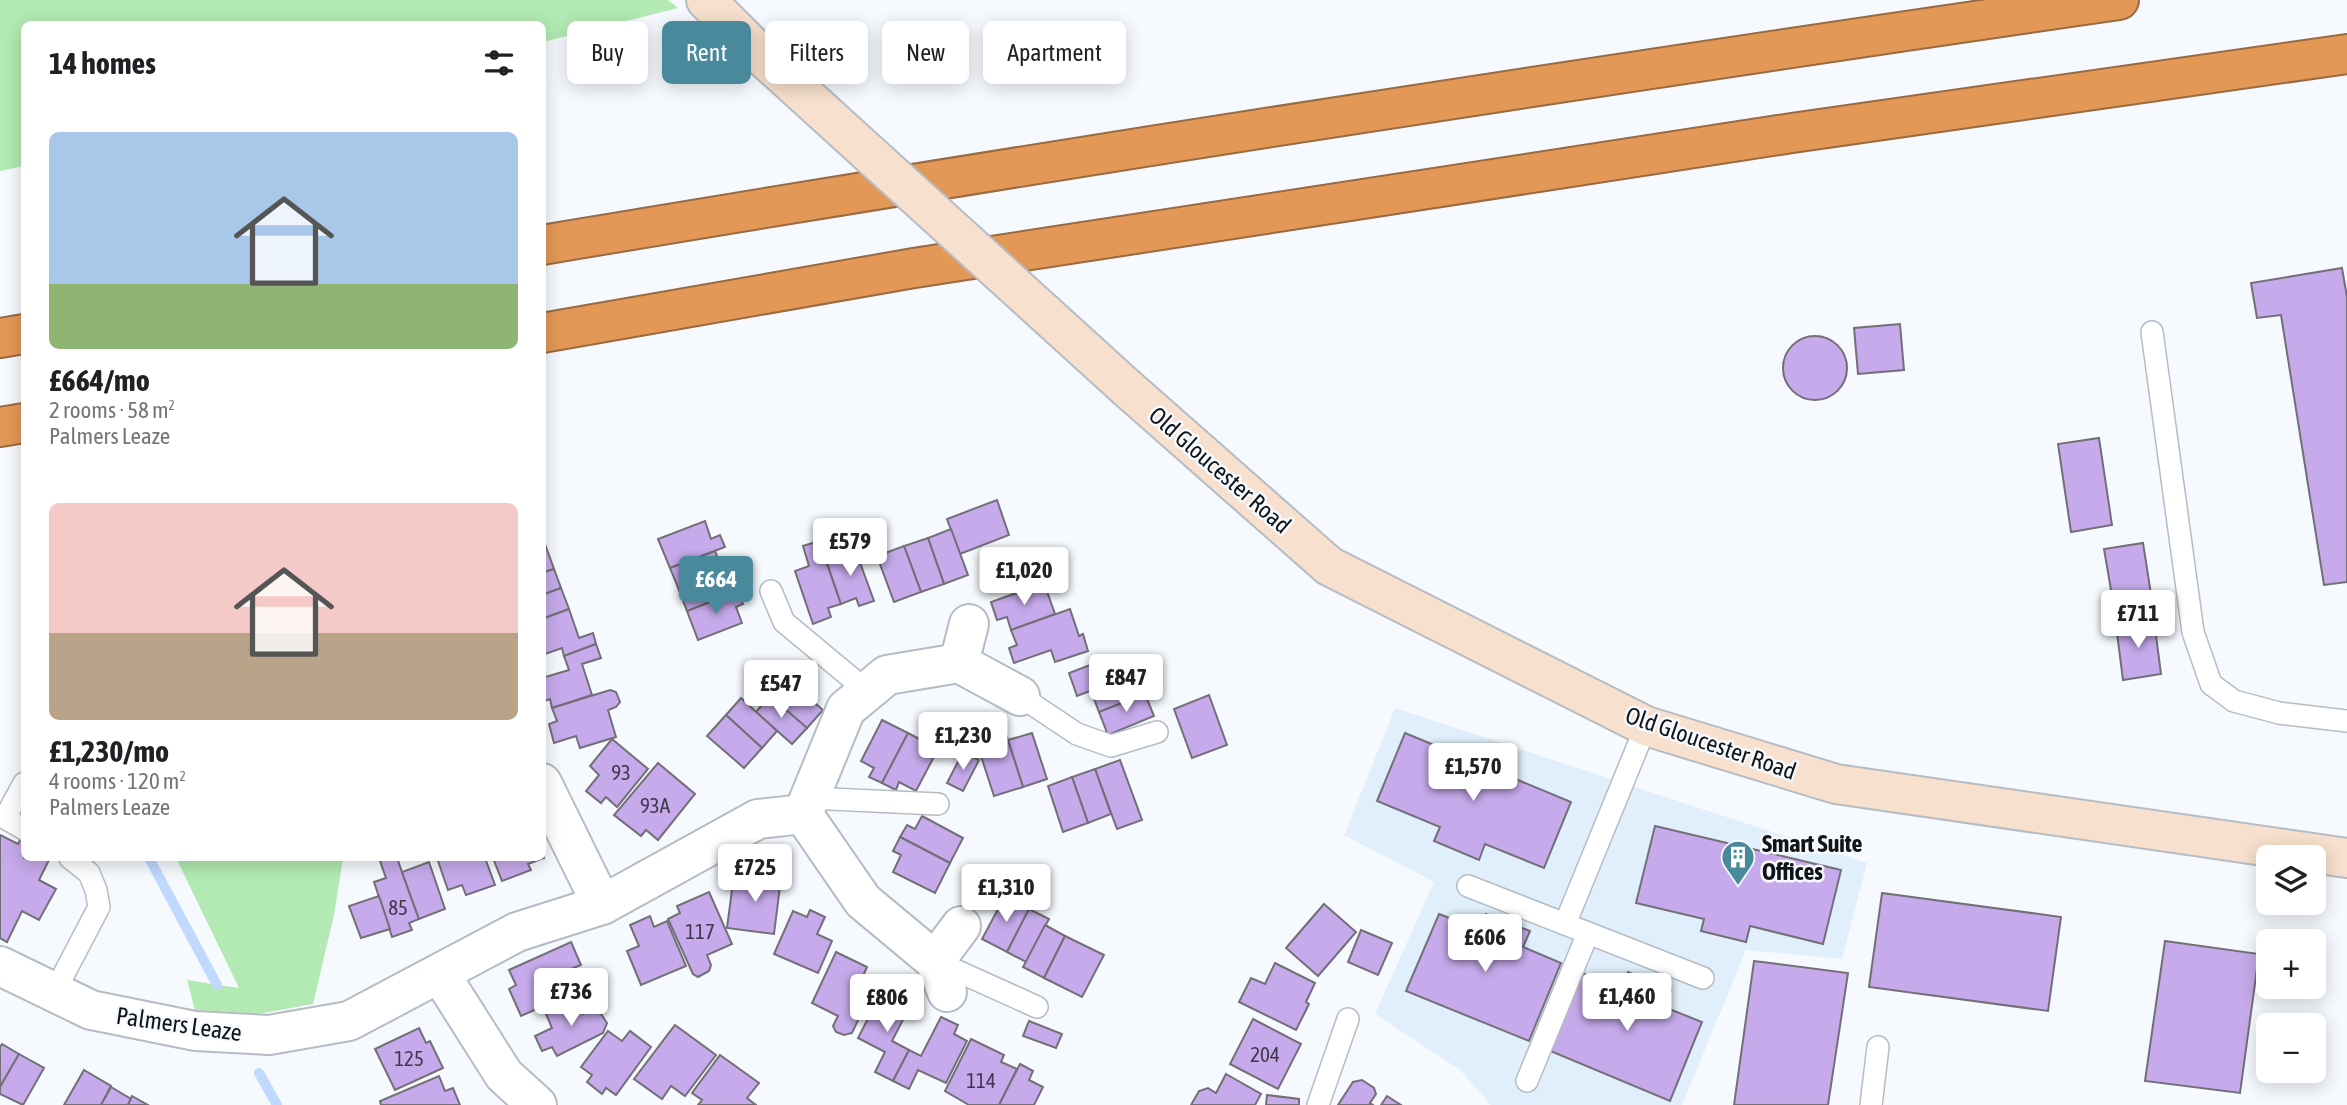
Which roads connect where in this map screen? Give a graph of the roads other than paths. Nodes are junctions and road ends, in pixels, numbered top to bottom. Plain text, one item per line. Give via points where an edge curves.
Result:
1 (706, 0) edge
2 (2119, 0) edge
3 (2347, 54) edge
4 (546, 244) edge
5 (546, 332) edge
6 (2152, 332) dead end
7 (21, 334) edge
8 (0, 338) edge
9 (21, 424) edge
10 (0, 427) edge
11 (771, 591) dead end
12 (969, 624) dead end
13 (959, 663) junction
14 (867, 691) junction
15 (1020, 696) joint
16 (2347, 721) edge
17 (1646, 726) junction
18 (1157, 732) dead end
19 (21, 789) edge
20 (546, 791) edge
21 (938, 804) dead end
22 (806, 806) junction
23 (21, 828) edge
24 (2347, 858) edge
25 (74, 861) edge
26 (1468, 886) dead end
27 (602, 905) junction
28 (1565, 924) junction
29 (961, 926) dead end
30 (1588, 933) junction
31 (0, 966) edge
32 (440, 974) junction
33 (941, 976) junction
34 (1703, 978) dead end
35 (54, 993) junction
36 (1037, 1007) dead end
37 (1348, 1019) dead end
38 (1878, 1047) dead end
39 (1527, 1081) dead end
40 (537, 1105) edge
41 (1318, 1105) edge
42 (1871, 1105) edge

1 - 17 main road, Old Gloucester Road, bridge via 1127,388 1329,566
2 - 4 highway via 1744,54
3 - 5 highway via 1792,133 996,256
6 - 16 lane via 2193,632 2211,684 2234,701 2256,707
7 - 8 highway
9 - 10 highway
11 - 14 lane via 784,622
12 - 13 street
13 - 14 street via 887,675
13 - 15 street
14 - 22 street via 846,709
15 - 18 lane via 1077,734 1111,746
17 - 24 main road, Old Gloucester Road via 1836,785
17 - 28 lane
19 - 23 lane via 5,818
20 - 27 street
21 - 22 lane
22 - 27 street, Palmers Leaze via 758,819
22 - 33 street via 863,901
25 - 35 lane via 89,873 99,907
26 - 28 lane
27 - 32 street, Palmers Leaze via 517,932
28 - 30 lane
29 - 33 street
30 - 34 lane
30 - 39 lane
31 - 35 street, Palmers Leaze
32 - 35 street, Palmers Leaze via 349,1021 269,1035 195,1031 91,1010
32 - 40 street via 505,1075
33 - 36 lane
37 - 41 lane
38 - 42 lane

